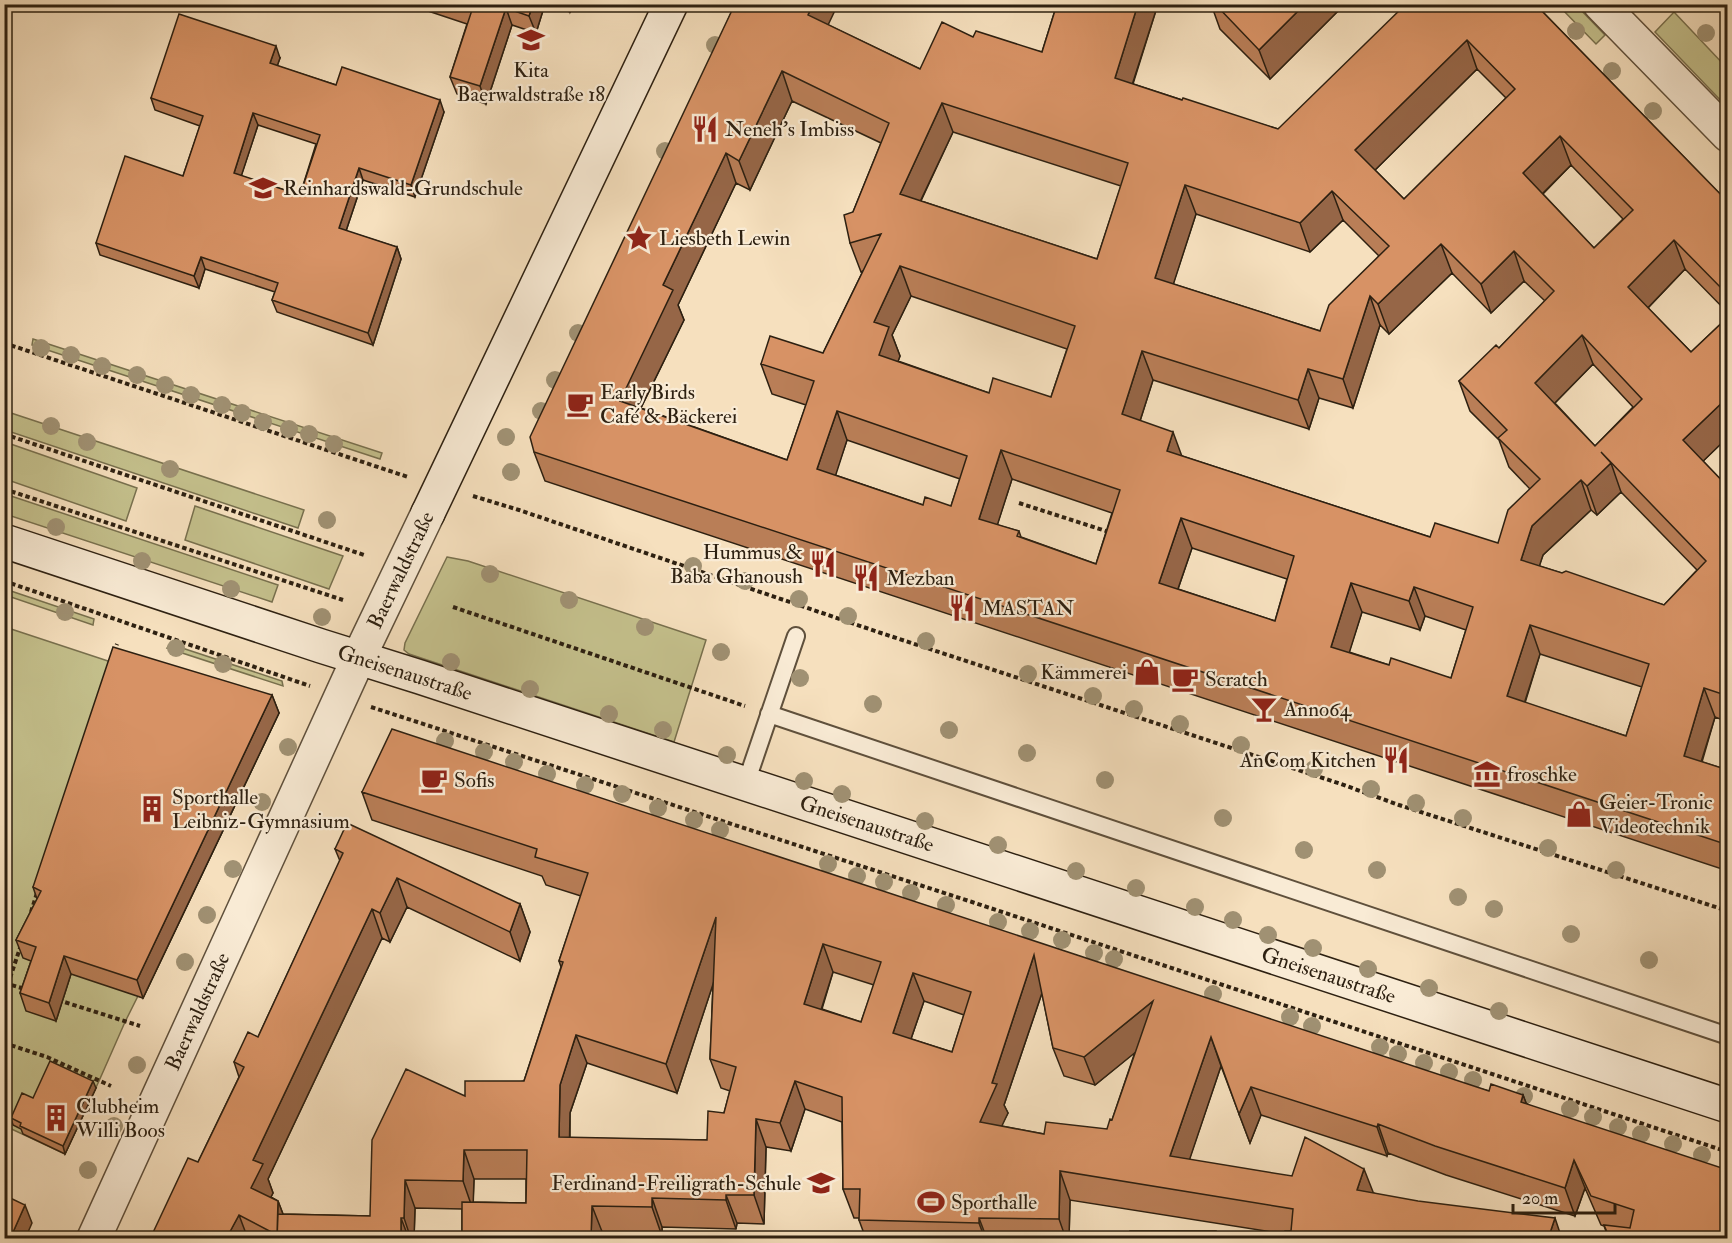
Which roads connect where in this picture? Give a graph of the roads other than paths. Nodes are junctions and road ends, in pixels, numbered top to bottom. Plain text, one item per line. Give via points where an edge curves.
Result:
1 (671, 4) edge
2 (1600, 4) edge
3 (1728, 135) edge
4 (4, 541) edge
5 (796, 636) dead end
6 (359, 657) junction
7 (769, 714) junction
8 (746, 783) junction
9 (1728, 1036) edge
10 (1728, 1106) edge
11 (94, 1239) edge

1 - 6 main road, Baerwaldstraße
2 - 3 main road
4 - 6 main road, Gneisenaustraße
5 - 7 lane
6 - 8 main road, Gneisenaustraße
6 - 11 main road, Baerwaldstraße
7 - 8 lane
7 - 9 lane
8 - 10 main road, Gneisenaustraße

